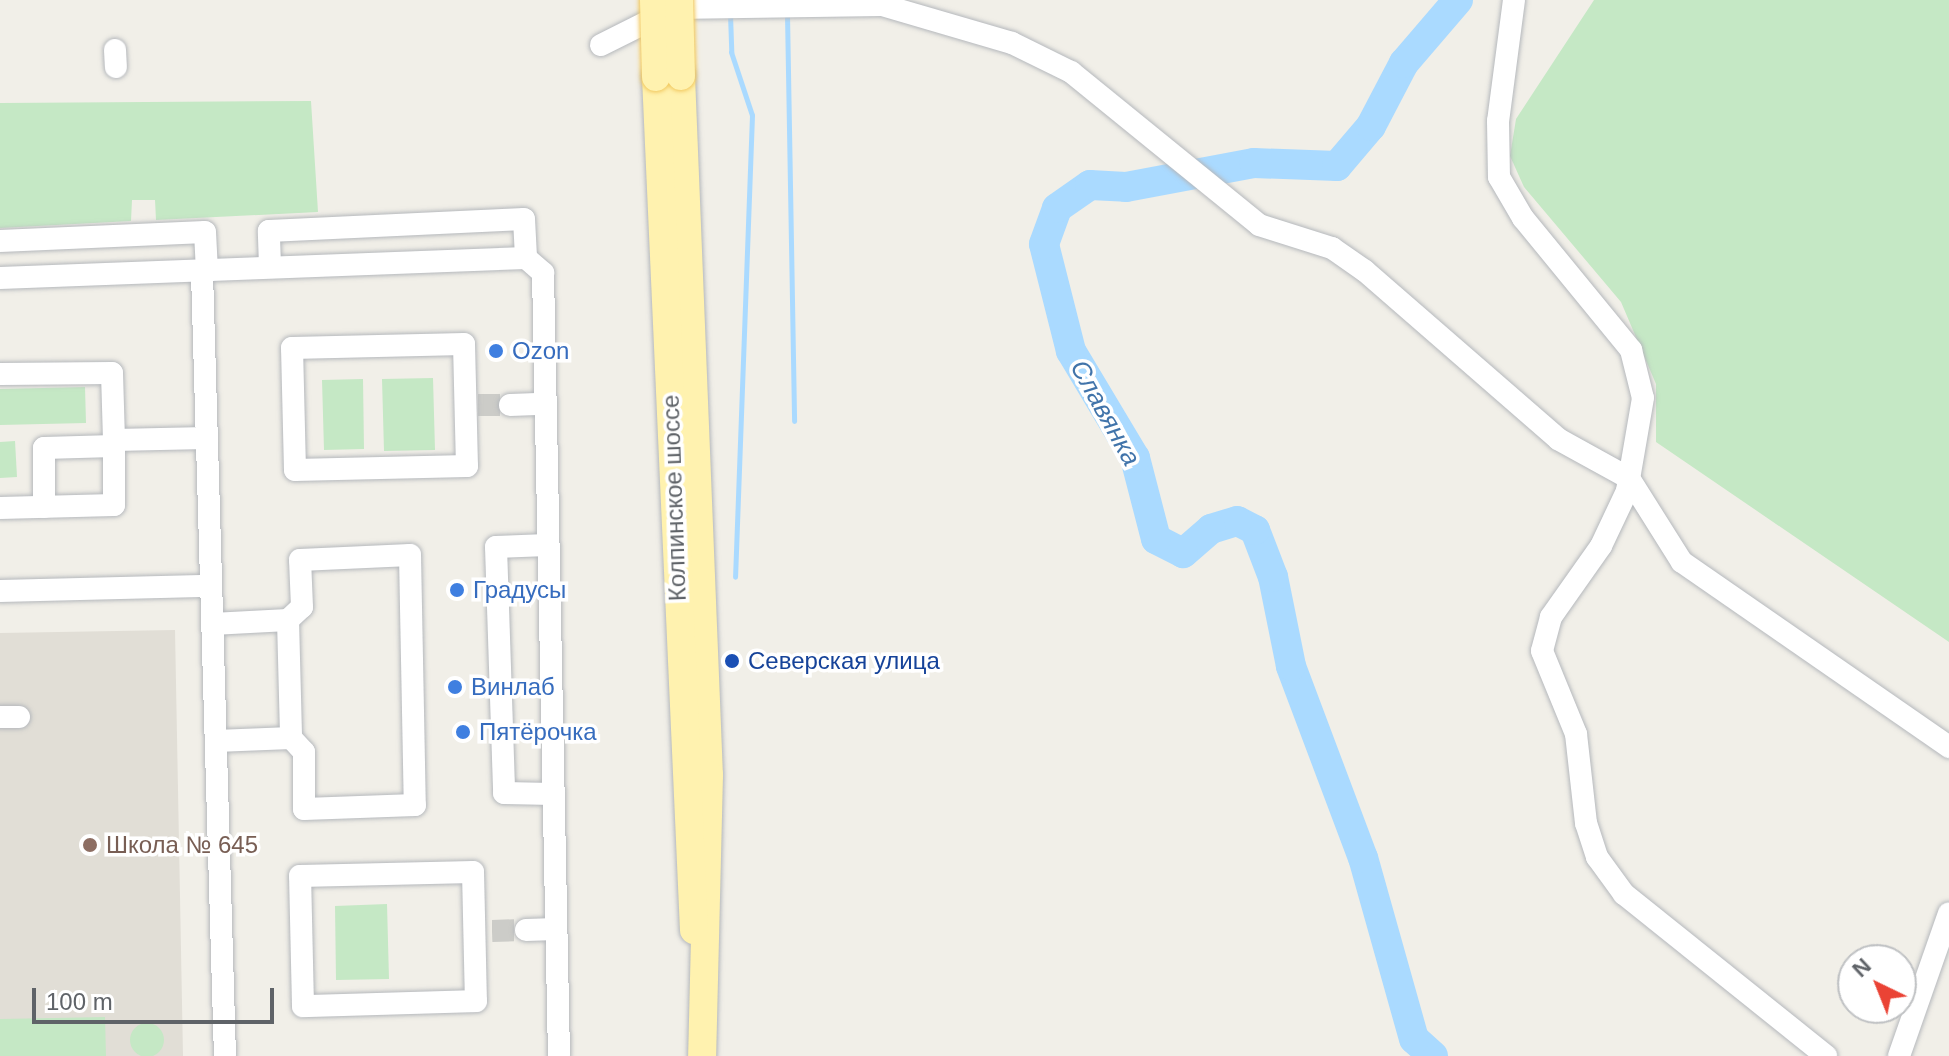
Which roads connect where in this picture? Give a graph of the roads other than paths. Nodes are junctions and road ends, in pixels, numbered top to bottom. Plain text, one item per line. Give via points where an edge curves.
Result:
1 (654, 0) edge
2 (679, 0) edge
3 (1514, 0) edge
4 (601, 45) dead end
5 (668, 77) junction
6 (0, 241) edge
7 (526, 258) junction
8 (270, 266) junction
9 (204, 272) junction
10 (0, 278) edge
11 (0, 374) edge
12 (544, 404) junction
13 (510, 405) tunnel mouth
14 (472, 406) joint
15 (207, 438) junction
16 (114, 443) junction
17 (1629, 478) junction
18 (44, 507) junction
19 (0, 508) edge
20 (547, 545) junction
21 (211, 586) junction
22 (0, 591) edge
23 (288, 620) junction
24 (212, 624) junction
25 (291, 738) junction
26 (216, 741) junction
27 (1949, 747) edge
28 (553, 794) junction
29 (1949, 913) edge
30 (556, 929) junction
31 (526, 930) tunnel mouth
32 (483, 931) joint
33 (225, 1056) edge
34 (559, 1056) edge
35 (702, 1056) edge
36 (1826, 1056) edge
37 (1899, 1056) edge

1 - 5 main road, Колпинское шоссе, bridge
2 - 5 main road, Колпинское шоссе, bridge
3 - 17 street via 1498,121 1499,177 1523,218 1631,350 1643,398
4 - 17 street via 675,8 882,5 1012,43 1071,72 1259,225 1332,248 1558,439
5 - 35 main road, Колпинское шоссе via 709,775
6 - 9 street via 205,232
7 - 8 street
7 - 8 street via 524,219 269,231
7 - 12 street via 543,273
8 - 9 street
9 - 10 street
9 - 15 street
11 - 16 street via 112,373
12 - 13 street
12 - 20 street
14 - 14 street via 464,344 292,348 295,470 467,466
15 - 16 street
15 - 21 street
16 - 18 street via 44,448
16 - 18 street via 114,505
17 - 27 street via 1682,562
17 - 36 street via 1601,546 1551,617 1542,651 1576,734 1597,857 1624,894
18 - 19 street
20 - 28 street
20 - 28 street via 496,547 504,793
21 - 22 street
21 - 24 street
23 - 24 street
23 - 25 street
23 - 25 street via 302,607 300,560 410,555 415,805 304,809 304,752
24 - 26 street
25 - 26 street
26 - 33 street
28 - 30 street
29 - 37 street
30 - 31 street
30 - 34 street
32 - 32 street via 473,872 300,876 303,1006 476,1001

